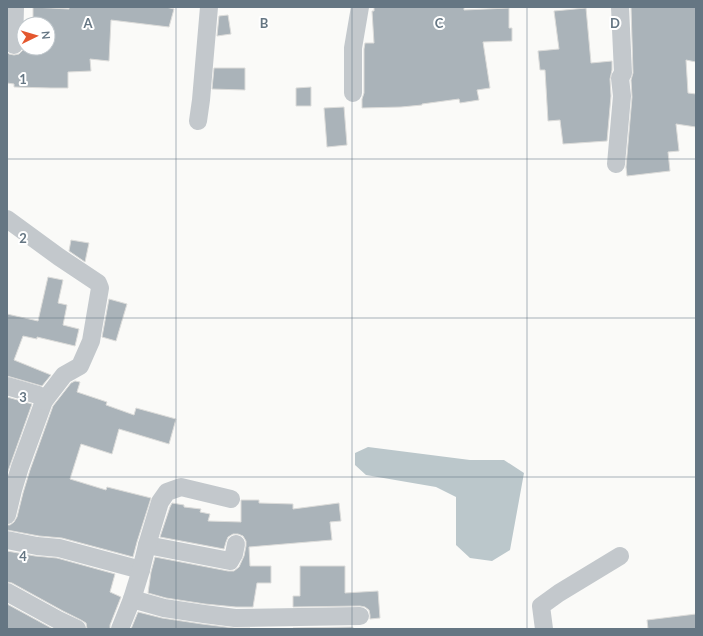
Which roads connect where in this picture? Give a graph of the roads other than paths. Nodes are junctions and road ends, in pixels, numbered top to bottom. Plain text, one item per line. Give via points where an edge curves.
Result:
1 (15, 7) edge
2 (209, 7) edge
3 (360, 7) edge
4 (620, 7) edge
5 (14, 45) dead end
6 (353, 93) dead end
7 (198, 121) dead end
8 (616, 164) dead end
9 (7, 219) edge
10 (7, 386) edge
11 (44, 401) junction
12 (13, 466) edge
13 (232, 499) dead end
14 (7, 515) edge
15 (7, 540) edge
16 (236, 544) dead end
17 (147, 545) junction
18 (620, 556) dead end
19 (141, 570) junction
20 (7, 592) edge
21 (132, 599) junction
22 (360, 616) dead end
23 (278, 623) edge
24 (77, 629) edge
25 (120, 629) edge
26 (544, 629) edge

1 - 5 street
2 - 7 street
3 - 6 street via 352,48
4 - 8 street via 623,73 620,78 622,96
9 - 11 street via 98,283 100,288 91,341 80,366 64,375
10 - 11 street via 38,395
11 - 12 street
12 - 14 street via 13,490
13 - 17 street via 182,487 167,492 160,502
15 - 19 street via 58,548
16 - 17 street via 230,560
17 - 19 street
18 - 26 street via 559,592 541,606
19 - 21 street
20 - 24 street
21 - 23 street via 164,608
21 - 25 street
22 - 23 street

